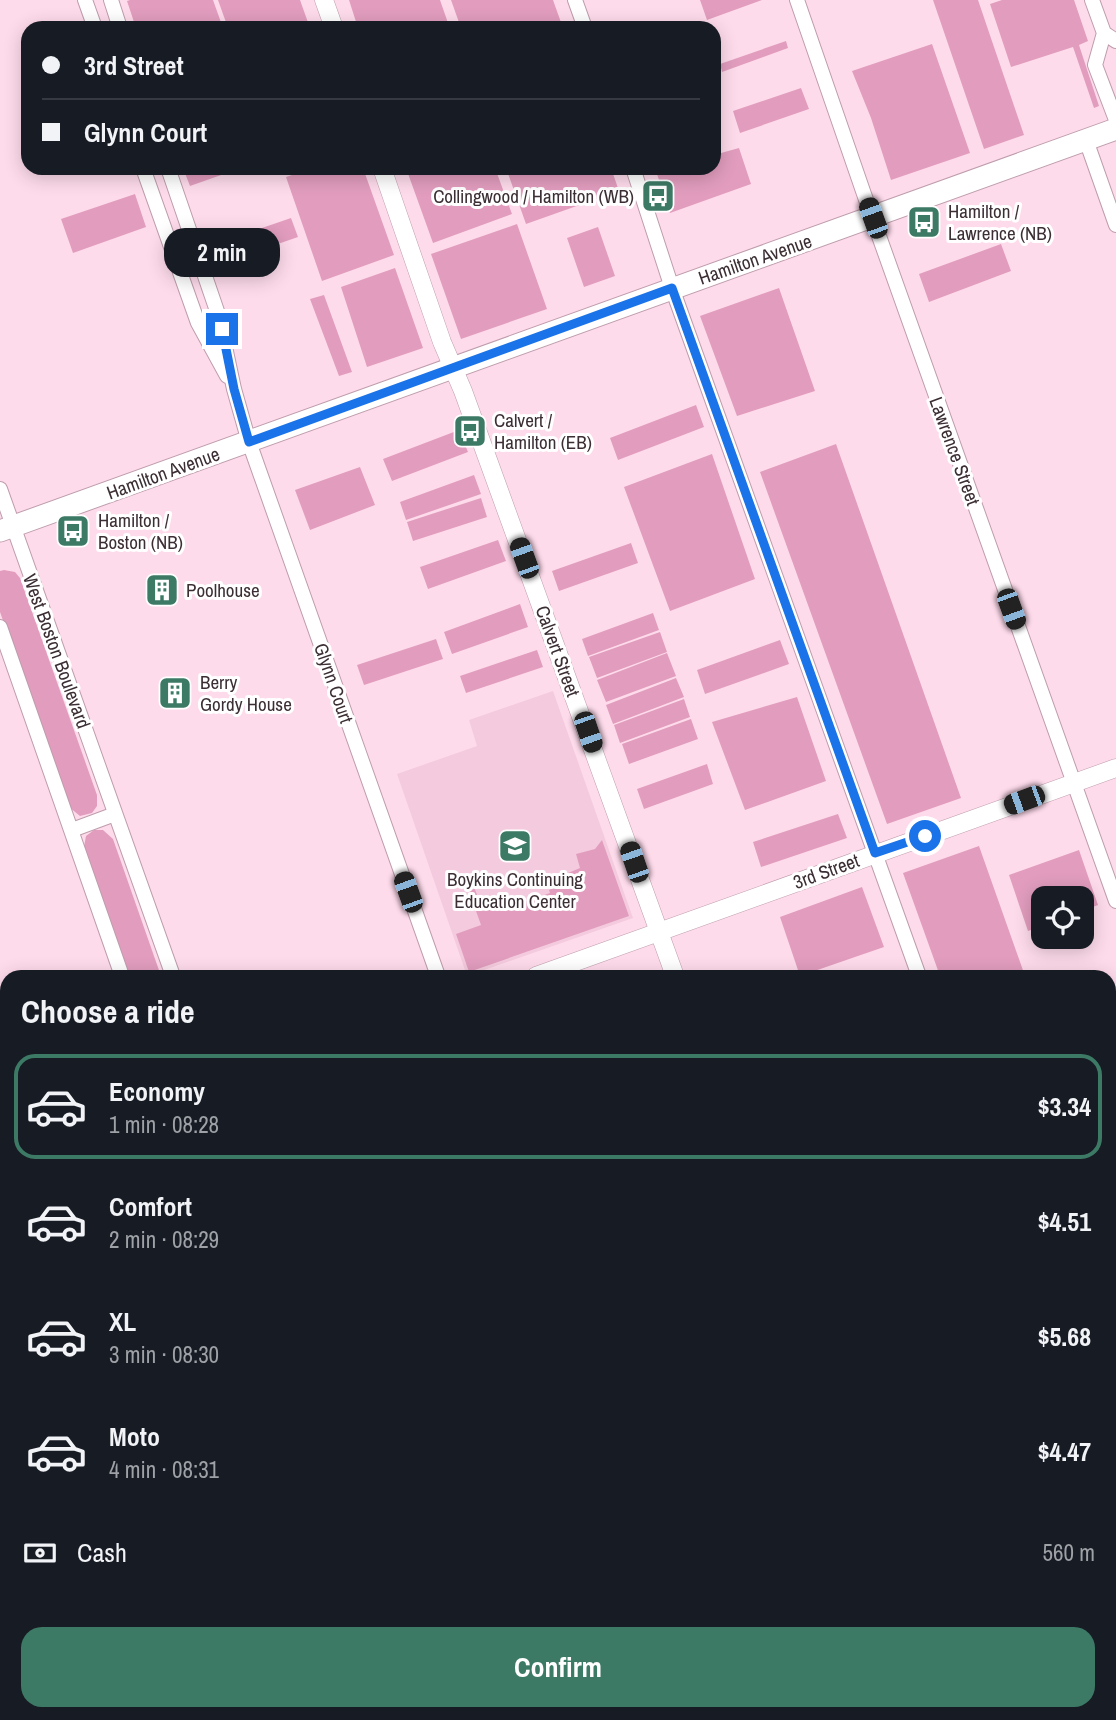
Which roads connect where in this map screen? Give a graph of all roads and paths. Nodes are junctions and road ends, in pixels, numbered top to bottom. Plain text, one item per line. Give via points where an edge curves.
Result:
1 (85, 0) edge
2 (111, 0) edge
3 (324, 0) edge
4 (575, 0) edge
5 (797, 0) edge
6 (1092, 0) edge
7 (92, 21) edge
8 (118, 21) edge
9 (332, 21) edge
10 (582, 21) edge
11 (1110, 37) edge
12 (1116, 120) edge
13 (1116, 130) edge
14 (1086, 140) junction
15 (145, 175) edge
16 (170, 175) edge
17 (384, 175) edge
18 (635, 175) edge
19 (873, 218) junction
20 (1116, 225) edge
21 (672, 288) junction
22 (454, 367) junction
23 (234, 389) junction
24 (249, 442) junction
25 (0, 488) edge
26 (7, 529) edge
27 (0, 627) edge
28 (1116, 768) edge
29 (1073, 783) junction
30 (115, 814) junction
31 (72, 830) junction
32 (875, 853) junction
33 (1116, 901) edge
34 (659, 933) junction
35 (120, 970) edge
36 (171, 970) edge
37 (436, 970) edge
38 (553, 970) edge
39 (673, 970) edge
40 (917, 970) edge

1 - 7 street
2 - 8 street
3 - 9 street
4 - 10 street
5 - 19 street, Lawrence Street
6 - 11 street
11 - 12 street via 1095,65
13 - 14 main road, Hamilton Avenue
14 - 19 main road, Hamilton Avenue
14 - 20 street
15 - 23 street, Glynn Court via 198,323
16 - 23 street, Glynn Court via 218,314
17 - 22 street, Calvert Street
18 - 21 street
19 - 21 main road, Hamilton Avenue
19 - 29 street, Lawrence Street
21 - 22 main road, Hamilton Avenue
21 - 32 street
22 - 24 main road, Hamilton Avenue
22 - 34 street, Calvert Street
23 - 24 street, Glynn Court
24 - 26 main road, Hamilton Avenue
24 - 37 street, Glynn Court
25 - 26 street, West Boston Boulevard
26 - 30 street, West Boston Boulevard
27 - 31 street
28 - 29 street, 3rd Street
29 - 32 street, 3rd Street
29 - 33 street, Lawrence Street
30 - 31 street
30 - 36 street, West Boston Boulevard
31 - 35 street
32 - 34 street, 3rd Street
32 - 40 street
34 - 38 street, 3rd Street
34 - 39 street, Calvert Street

